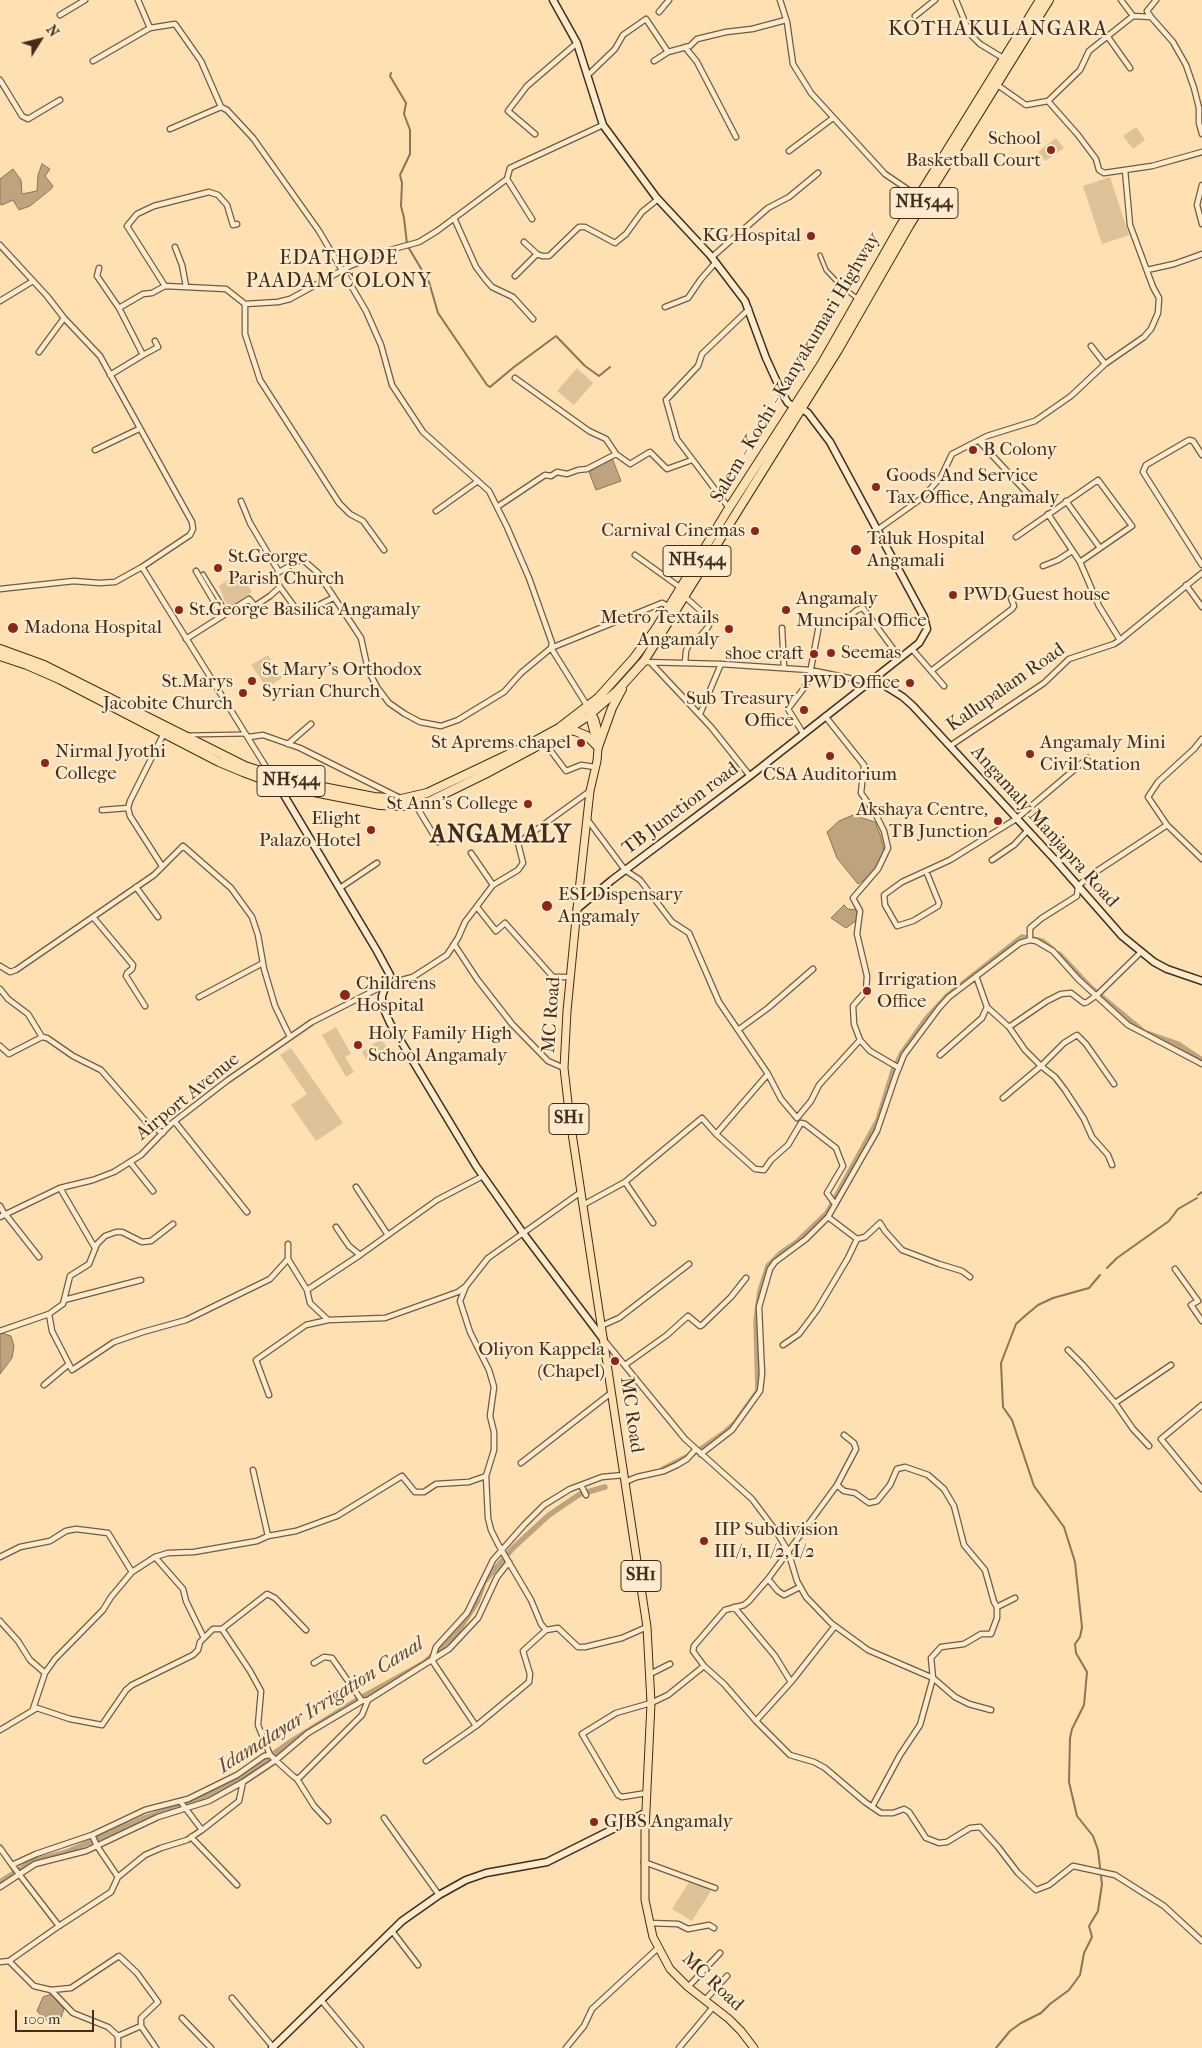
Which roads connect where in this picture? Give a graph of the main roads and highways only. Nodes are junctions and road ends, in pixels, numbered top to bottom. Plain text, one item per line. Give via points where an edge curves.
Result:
1 (553, 0) edge
2 (1040, 0) edge
3 (1049, 0) edge
4 (797, 407) junction
5 (682, 592) junction
6 (0, 649) edge
7 (0, 656) edge
8 (871, 680) junction
9 (625, 682) junction
10 (588, 711) junction
11 (567, 730) junction
12 (598, 747) junction
13 (278, 785) junction
14 (577, 909) junction
15 (1202, 981) edge
16 (604, 1340) junction
17 (645, 1813) junction
18 (273, 2048) edge
19 (753, 2048) edge

1 - 4 main road, TB Junction road via 577,43 603,125 658,199 741,295 776,382 788,402
2 - 4 highway, Salem - Kochi - Kanyakumari Highway / NH544 via 919,197
3 - 4 highway, Salem - Kochi - Kanyakumari Highway / NH544 via 909,226 838,350
4 - 5 highway, Salem - Kochi - Kanyakumari Highway / NH544
4 - 5 highway, Salem - Kochi - Kanyakumari Highway / NH544 via 729,508
4 - 8 main road, TB Junction road via 820,426 830,442 924,617 927,629 924,638
5 - 9 highway, Salem - Kochi - Kanyakumari Highway / NH544 via 642,662
5 - 10 highway, Salem - Kochi - Kanyakumari Highway / NH544 via 634,658
6 - 10 highway, Salem - Kochi - Kanyakumari Highway / NH544 via 44,665 228,759 292,781 402,799 427,794
7 - 13 highway, Salem - Kochi - Kanyakumari Highway / NH544 via 59,680 219,762
8 - 14 main road, TB Junction road
8 - 15 main road, Angamaly Manjapra Road via 913,706 1122,936 1166,969
9 - 10 highway, Salem - Kochi - Kanyakumari Highway / NH544
9 - 12 highway, SH1
10 - 11 highway, Salem - Kochi - Kanyakumari Highway / NH544
10 - 12 main road, MC Road / SH1
11 - 12 highway via 587,736
11 - 13 highway, Salem - Kochi - Kanyakumari Highway / NH544 via 434,798 415,804 370,804
12 - 14 main road, MC Road / SH1
13 - 16 main road via 390,975 382,996 382,1005 390,1023 482,1176
14 - 16 main road, MC Road / SH1 via 564,1068
16 - 17 main road, MC Road / SH1 via 647,1626 652,1703
17 - 18 main road via 548,1862 486,1873 439,1895 392,1931
17 - 19 main road, MC Road / SH1 via 645,1900 658,1948 670,1969 741,2031

